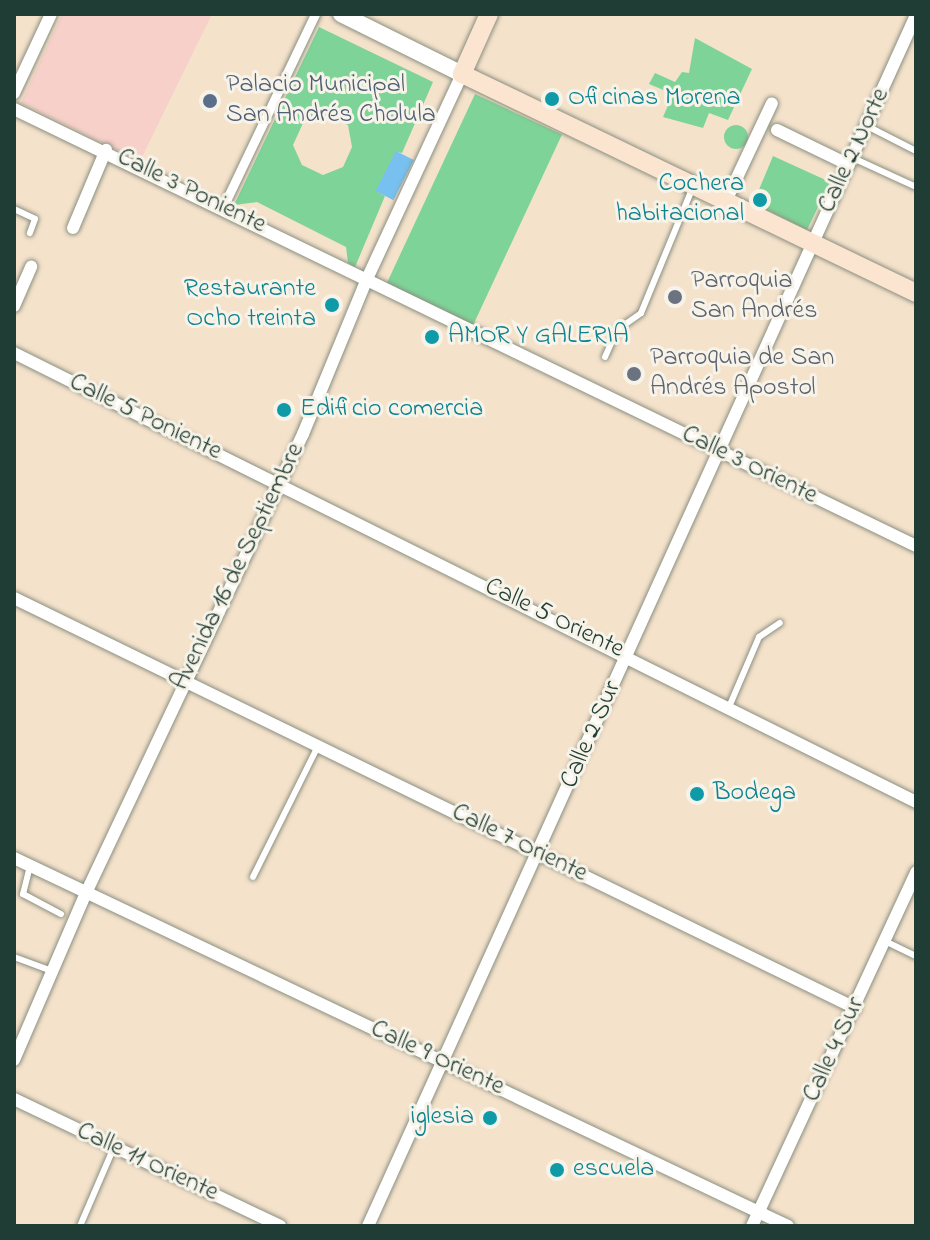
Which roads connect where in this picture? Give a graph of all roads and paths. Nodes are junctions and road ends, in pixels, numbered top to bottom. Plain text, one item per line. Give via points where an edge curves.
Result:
1 (51, 14) edge
2 (315, 14) edge
3 (341, 14) edge
4 (489, 14) edge
5 (916, 15) edge
6 (462, 74) junction
7 (14, 93) edge
8 (772, 103) dead end
9 (14, 109) edge
10 (867, 126) junction
11 (777, 130) dead end
12 (106, 150) junction
13 (916, 151) edge
14 (851, 161) junction
15 (693, 187) junction
16 (916, 187) edge
17 (725, 203) junction
18 (223, 207) junction
19 (14, 209) edge
20 (73, 228) dead end
21 (30, 233) dead end
22 (812, 242) junction
23 (31, 267) dead end
24 (366, 281) junction
25 (916, 293) edge
26 (14, 306) edge
27 (14, 353) edge
28 (605, 357) dead end
29 (719, 451) junction
30 (276, 482) junction
31 (916, 546) edge
32 (14, 598) edge
33 (780, 623) dead end
34 (627, 655) junction
35 (184, 681) junction
36 (729, 707) junction
37 (318, 746) junction
38 (916, 802) edge
39 (538, 854) junction
40 (14, 858) edge
41 (30, 866) junction
42 (916, 872) edge
43 (253, 877) dead end
44 (86, 893) junction
45 (61, 914) dead end
46 (885, 941) junction
47 (916, 956) edge
48 (14, 957) edge
49 (52, 971) junction
50 (855, 1008) junction
51 (14, 1060) edge
52 (443, 1062) junction
53 (14, 1099) edge
54 (114, 1147) junction
55 (758, 1212) junction
56 (80, 1226) edge
57 (280, 1226) edge
58 (368, 1226) edge
59 (752, 1226) edge
60 (788, 1226) edge

1 - 7 street
2 - 18 street
3 - 6 street
4 - 6 main road
5 - 10 street, Calle 2 Norte
6 - 15 main road
6 - 24 street, Avenida 16 de Septiembre
8 - 17 street
9 - 12 street, Calle 3 Poniente
10 - 13 lane
10 - 14 street, Calle 2 Norte
11 - 14 street
12 - 18 street, Calle 3 Poniente
12 - 20 street
14 - 16 lane
14 - 22 street, Calle 2 Norte
15 - 17 main road
15 - 28 lane via 641,313 617,330
17 - 22 main road
18 - 24 street, Calle 3 Poniente
19 - 21 lane via 35,219
22 - 25 main road
22 - 29 street, Calle 2 Sur
23 - 26 street
24 - 29 street, Calle 3 Oriente
24 - 30 street, Avenida 16 de Septiembre via 303,434
27 - 30 street, Calle 5 Poniente
29 - 31 street, Calle 3 Oriente
29 - 34 street, Calle 2 Sur
30 - 34 street, Calle 5 Oriente
30 - 35 street, Avenida 16 de Septiembre
32 - 35 street, Calle 7 Oriente
33 - 36 lane via 759,637
34 - 36 street, Calle 5 Oriente
34 - 39 street, Calle 2 Sur
35 - 37 street, Calle 7 Oriente
35 - 44 street, Avenida 16 de Septiembre
36 - 38 street, Calle 5 Oriente
37 - 39 street, Calle 7 Oriente
37 - 43 lane
39 - 50 street, Calle 7 Oriente
39 - 52 street, Calle 2 Sur
40 - 41 street, Calle 9 Oriente
41 - 44 street, Calle 9 Oriente
41 - 45 lane via 23,894
42 - 46 street, Calle 4 Sur
44 - 49 street, Avenida 16 de Septiembre
44 - 52 street, Calle 9 Oriente
46 - 47 lane
46 - 50 street, Calle 4 Sur
48 - 49 lane
49 - 51 street, Avenida 16 de Septiembre
50 - 55 street, Calle 4 Sur
52 - 55 street, Calle 9 Oriente
52 - 58 street, Calle 2 Sur
53 - 54 street, Calle 11 Oriente
54 - 56 lane
54 - 57 street, Calle 11 Oriente
55 - 59 street, Calle 4 Sur
55 - 60 street, Calle 9 Oriente

